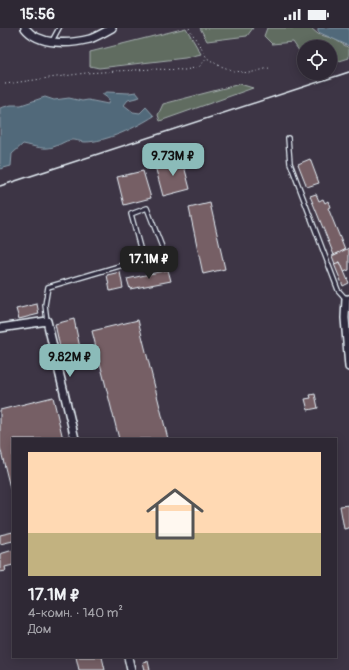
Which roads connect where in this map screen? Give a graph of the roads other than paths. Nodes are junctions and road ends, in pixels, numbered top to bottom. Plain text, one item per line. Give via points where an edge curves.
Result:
1 (25, 28) edge
2 (59, 28) edge
3 (112, 28) edge
4 (52, 42) junction
5 (288, 138) dead end
6 (143, 259) junction
7 (348, 298) edge
8 (47, 321) junction
9 (0, 328) edge
10 (349, 367) edge
11 (75, 438) edge
12 (128, 658) edge
13 (131, 670) edge

1 - 4 street via 43,41
2 - 4 lane
3 - 4 street via 89,39
5 - 7 lane via 292,170 338,290
6 - 6 lane via 147,262 164,258 147,208 131,214
6 - 8 lane via 48,287 45,305
7 - 10 street via 345,318
8 - 9 street
8 - 11 street
12 - 13 street

